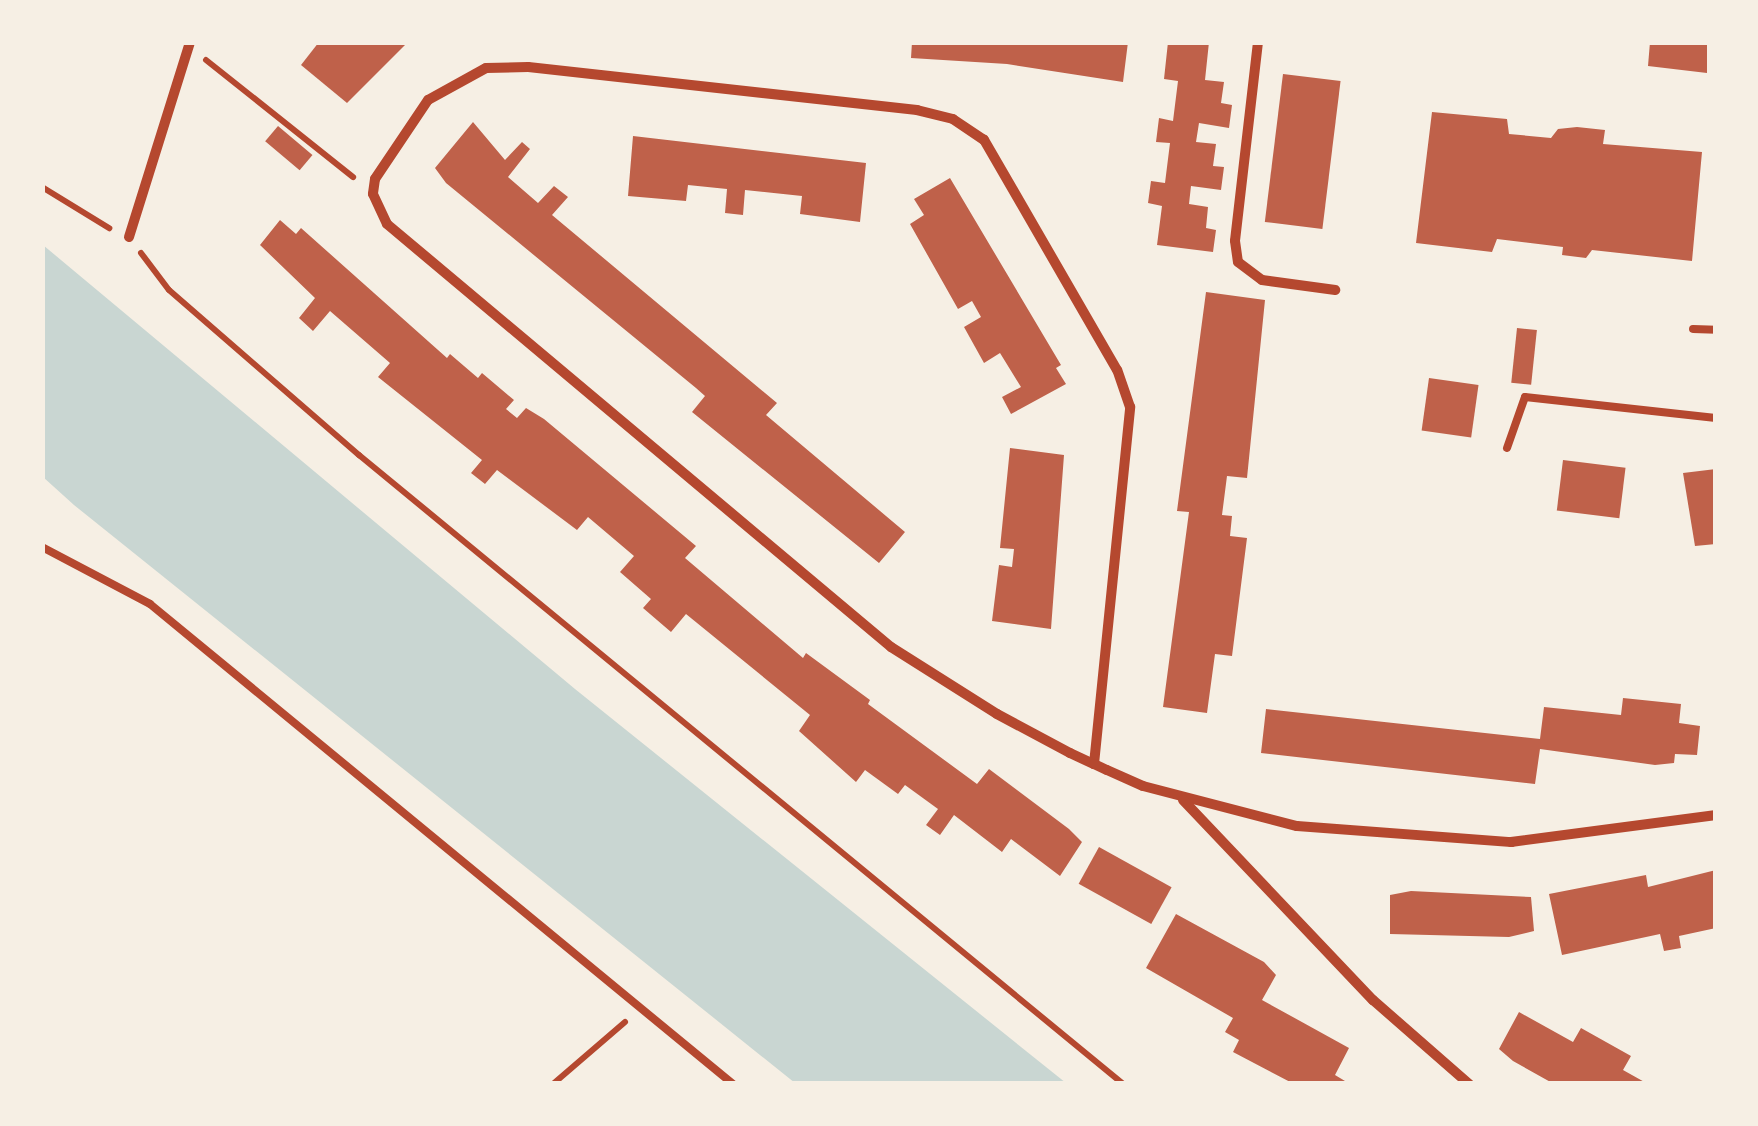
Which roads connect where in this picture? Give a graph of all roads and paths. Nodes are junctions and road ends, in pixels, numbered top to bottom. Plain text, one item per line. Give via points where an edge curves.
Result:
1 (1258, 42) edge
2 (190, 44) edge
3 (42, 186) edge
4 (373, 194) junction
5 (129, 237) junction
6 (1334, 290) dead end
7 (1693, 328) dead end
8 (1716, 330) edge
9 (1716, 418) edge
10 (1507, 448) dead end
11 (42, 547) edge
12 (1094, 764) junction
13 (1182, 800) junction
14 (1716, 815) edge
15 (642, 1010) junction
16 (552, 1084) edge
17 (732, 1084) edge
18 (1123, 1084) edge
19 (1469, 1084) edge

1 - 6 street via 1234,240 1238,262 1262,280
2 - 4 path
2 - 5 street
3 - 5 path via 74,212
4 - 12 street via 404,241 891,647
4 - 12 street via 379,166 428,100 462,76 503,66 917,110 954,119 984,140 1117,370 1130,407
5 - 18 path via 169,290 344,442
7 - 8 lane
9 - 10 lane via 1525,398
11 - 15 lane via 150,604
12 - 13 street
13 - 14 street via 1297,826 1462,842 1592,836
13 - 19 street via 1373,1000
15 - 16 path
15 - 17 lane

